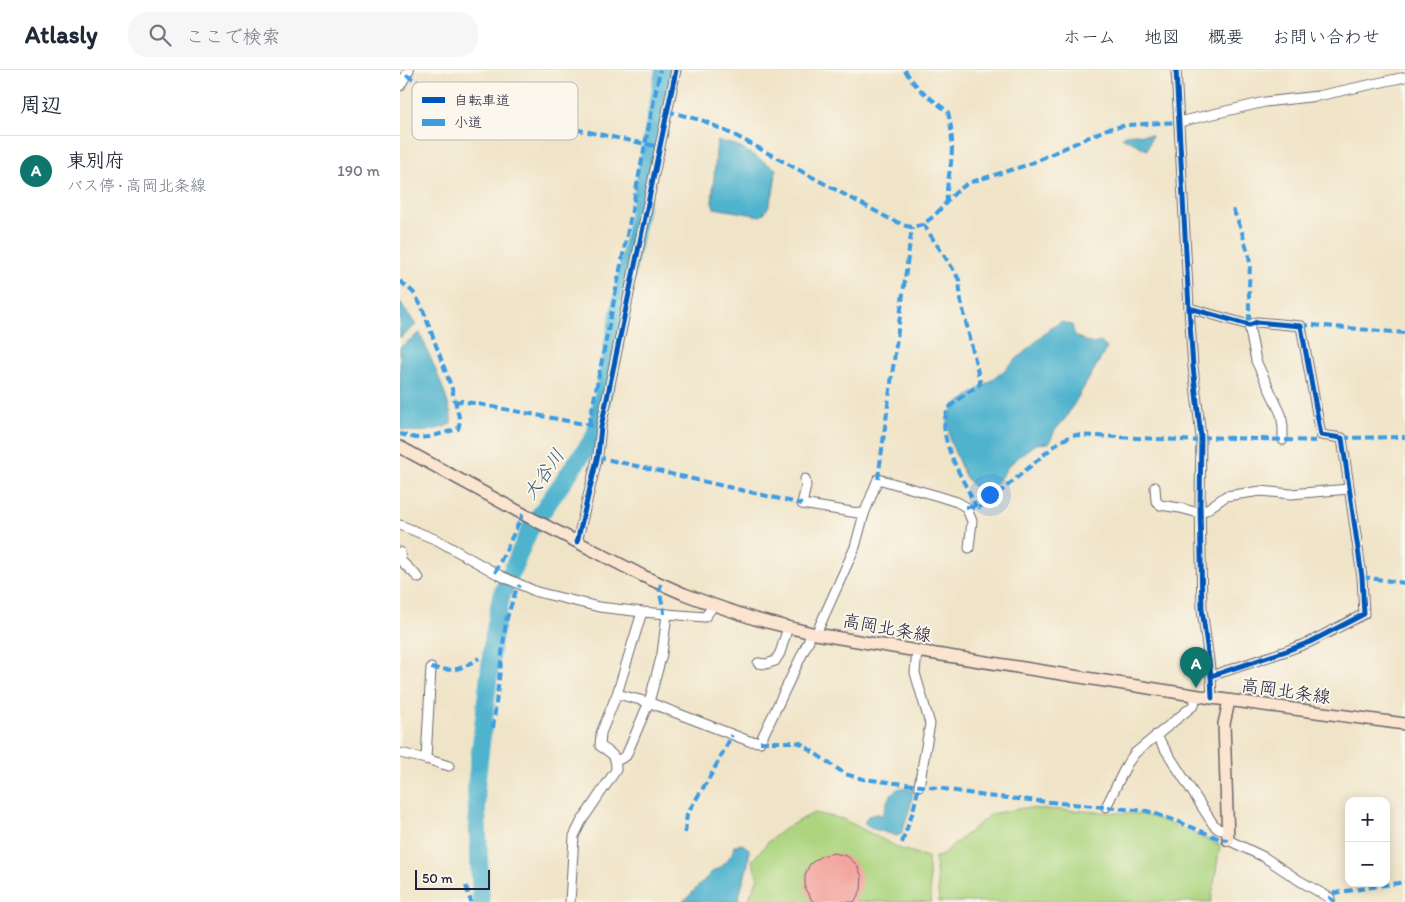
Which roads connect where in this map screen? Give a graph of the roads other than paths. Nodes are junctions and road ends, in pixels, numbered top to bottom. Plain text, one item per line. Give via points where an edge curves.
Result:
1 (409, 70) edge
2 (676, 70) edge
3 (1176, 70) edge
4 (1405, 77) edge
5 (400, 86) edge
6 (1179, 122) junction
7 (1188, 308) junction
8 (1249, 325) junction
9 (1283, 440) dead end
10 (400, 447) edge
11 (805, 479) dead end
12 (1155, 487) dead end
13 (1349, 490) junction
14 (1200, 511) junction
15 (864, 514) junction
16 (400, 525) edge
17 (577, 542) junction
18 (969, 548) dead end
19 (400, 552) edge
20 (419, 578) dead end
21 (714, 606) junction
22 (642, 612) junction
23 (667, 614) junction
24 (788, 627) junction
25 (813, 633) junction
26 (917, 651) junction
27 (758, 663) dead end
28 (431, 668) dead end
29 (1211, 676) junction
30 (617, 694) junction
31 (1196, 695) junction
32 (1212, 698) junction
33 (1229, 701) junction
34 (649, 702) junction
35 (1405, 724) edge
36 (1156, 735) junction
37 (400, 753) edge
38 (426, 759) junction
39 (616, 761) junction
40 (449, 766) dead end
41 (919, 786) dead end
42 (1106, 806) dead end
43 (1228, 835) junction
44 (570, 902) edge
45 (1330, 902) edge

1 - 5 street
2 - 17 street via 598,455
3 - 6 street
4 - 6 street via 1318,96 1265,102
6 - 7 street
7 - 8 street
7 - 14 street via 1201,437
8 - 9 street via 1256,361 1281,414
8 - 13 street via 1257,322 1301,326 1322,435 1342,438
10 - 17 main road, 高岡北条線
11 - 15 street via 802,504
12 - 14 street via 1156,502 1160,505
13 - 14 street via 1291,494 1261,491 1226,496
13 - 29 street via 1364,614 1302,645
14 - 29 street via 1202,609
15 - 18 street via 878,479 938,496 966,507 972,521
15 - 25 street via 855,547
16 - 22 street via 437,540 537,592 600,607
17 - 21 main road, 高岡北条線 via 643,576
19 - 20 street via 401,561
21 - 23 street via 705,616
21 - 24 main road, 高岡北条線
22 - 23 street
22 - 30 street
23 - 34 street via 662,654
24 - 25 main road, 高岡北条線
24 - 27 street via 775,661
25 - 26 main road, 高岡北条線
25 - 34 street via 760,742 735,736
26 - 31 main road, 高岡北条線
26 - 41 street via 915,673 930,724
28 - 38 street
29 - 32 street
30 - 34 street
30 - 39 street via 601,733 600,746 614,755
31 - 32 main road, 高岡北条線
31 - 36 street via 1194,705
32 - 33 main road, 高岡北条線
33 - 35 main road, 高岡北条線
33 - 43 main road via 1224,724
34 - 39 street via 626,756
36 - 42 street via 1127,764
36 - 43 street via 1213,824
37 - 38 street
38 - 40 street
39 - 44 street via 616,770 574,836
43 - 45 street via 1330,898

